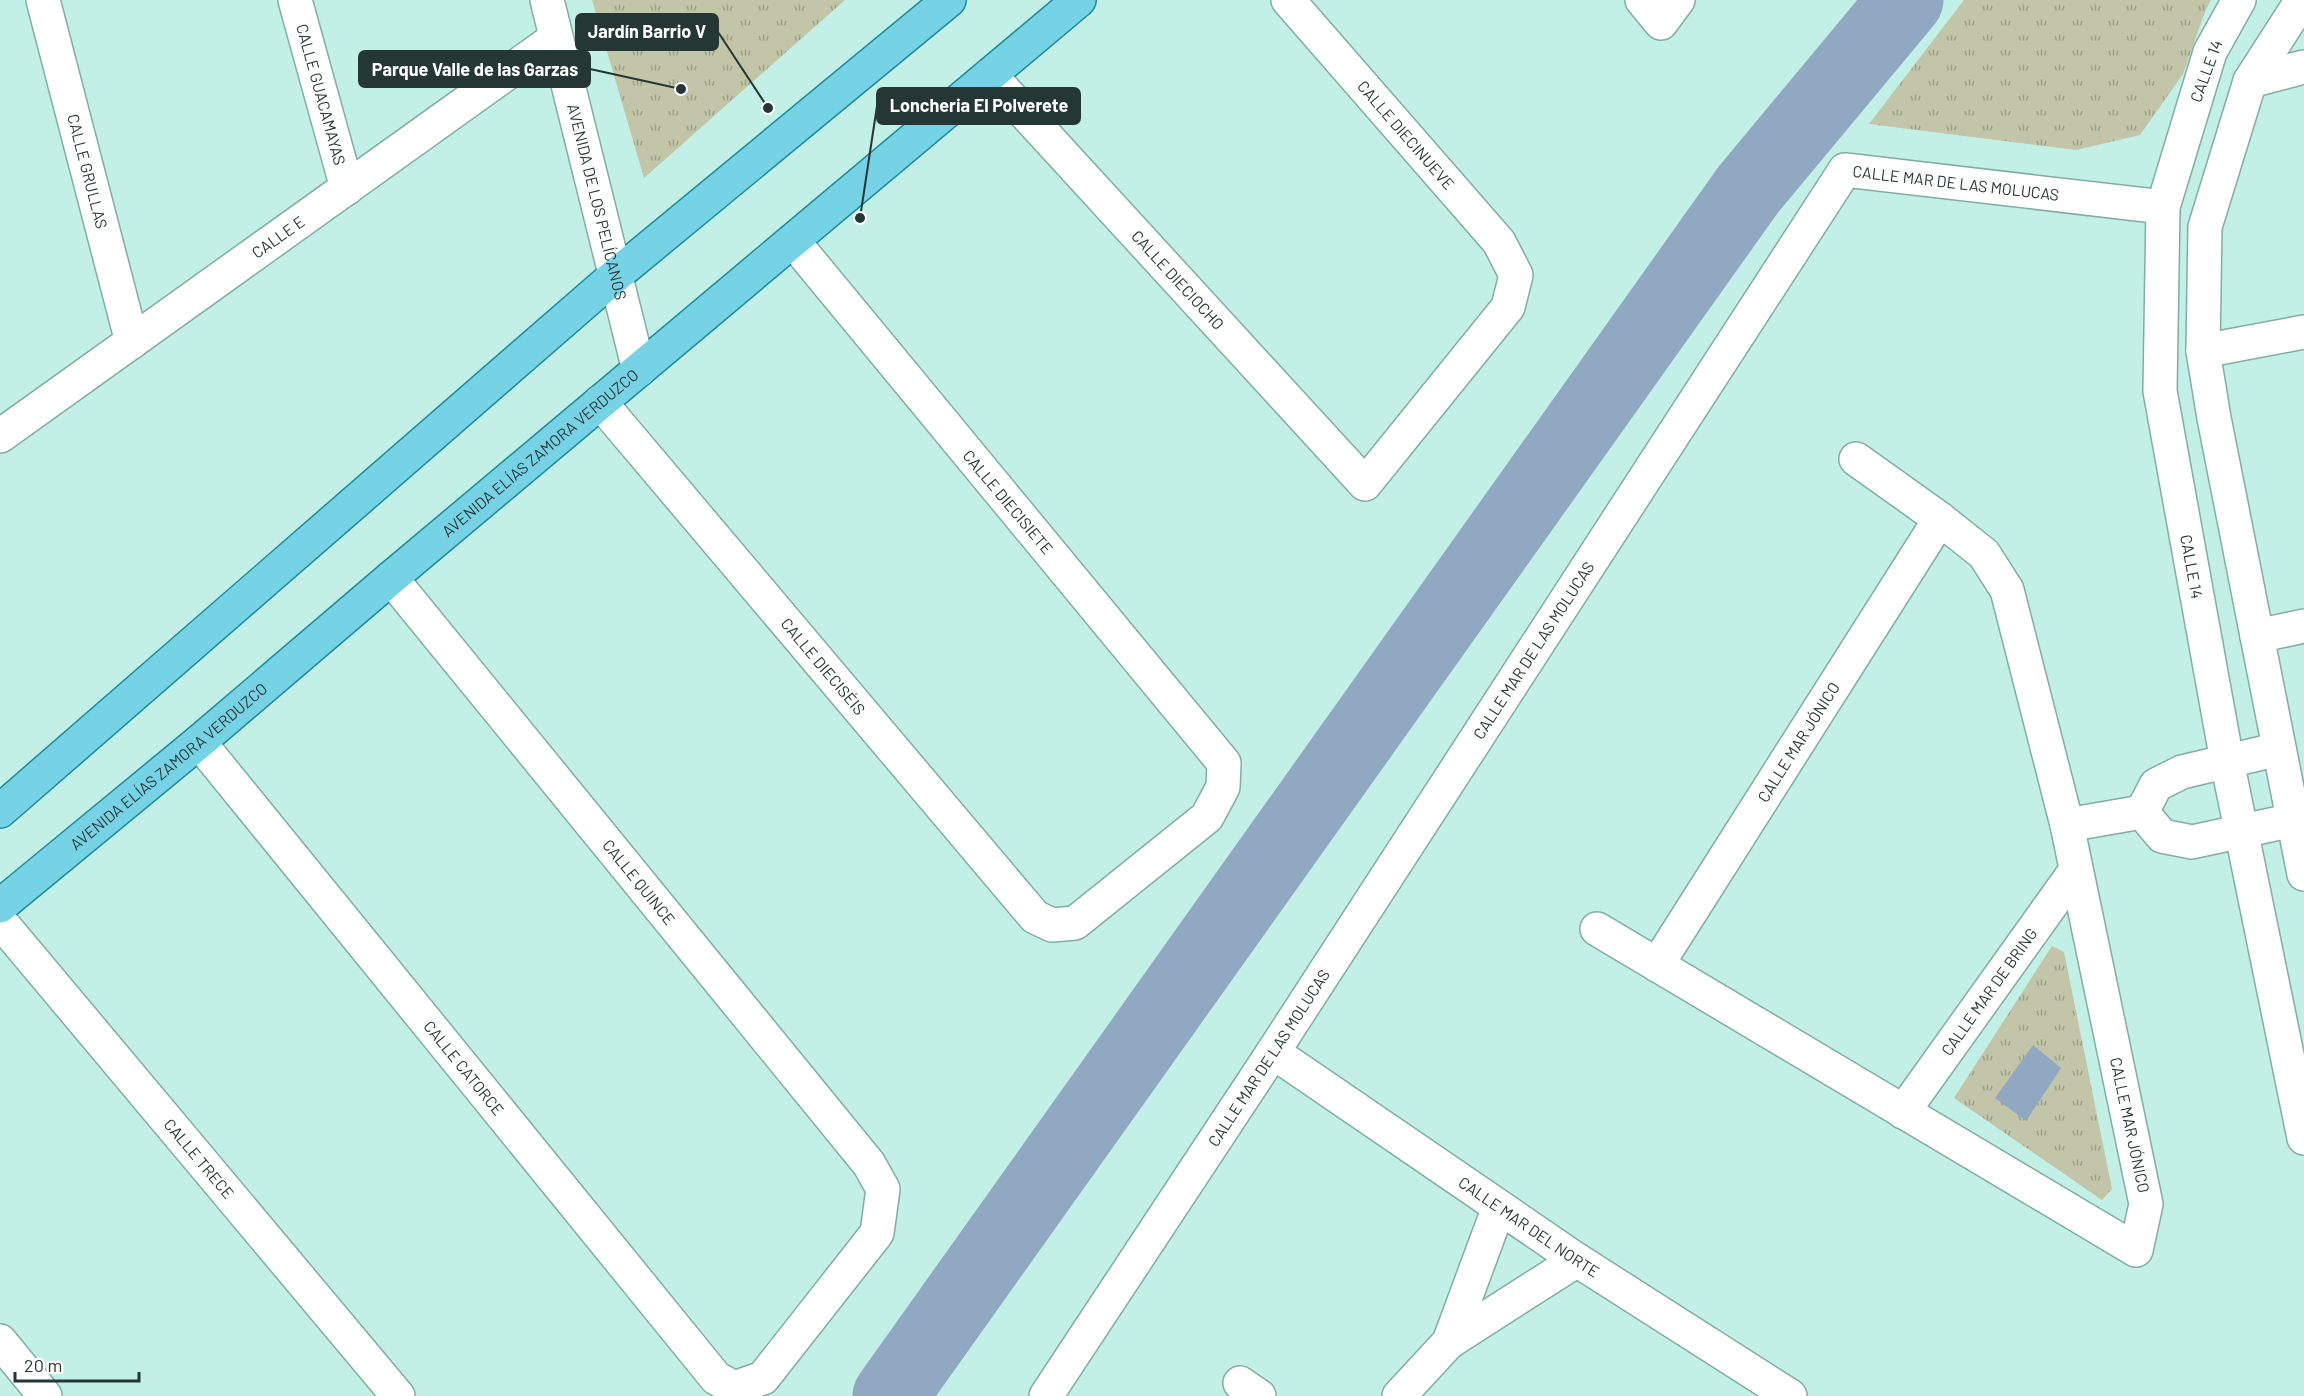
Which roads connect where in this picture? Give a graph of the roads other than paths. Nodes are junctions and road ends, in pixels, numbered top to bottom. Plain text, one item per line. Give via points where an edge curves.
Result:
1 (43, 0) edge
2 (295, 0) edge
3 (547, 0) edge
4 (950, 0) edge
5 (1079, 0) edge
6 (1288, 0) edge
7 (2240, 0) edge
8 (2301, 0) edge
9 (556, 38) junction
10 (2304, 66) edge
11 (990, 75) junction
12 (2250, 81) junction
13 (347, 188) junction
14 (2163, 207) junction
15 (793, 241) junction
16 (616, 275) junction
17 (2304, 332) edge
18 (132, 342) junction
19 (2203, 351) junction
20 (639, 370) junction
21 (600, 402) junction
22 (0, 436) edge
23 (1856, 459) dead end
24 (1365, 484) joint
25 (1940, 519) junction
26 (391, 578) junction
27 (2304, 626) edge
28 (2257, 636) junction
29 (199, 742) junction
30 (2279, 749) junction
31 (2227, 761) junction
32 (0, 811) edge
33 (2142, 812) junction
34 (2294, 820) junction
35 (2067, 825) junction
36 (2241, 830) junction
37 (2076, 870) junction
38 (2304, 874) edge
39 (0, 906) edge
40 (0, 921) edge
41 (1052, 925) joint
42 (1597, 930) dead end
43 (1657, 964) junction
44 (1273, 1052) junction
45 (1903, 1112) junction
46 (2304, 1138) edge
47 (1499, 1207) junction
48 (1577, 1260) junction
49 (0, 1341) edge
50 (1449, 1342) junction
51 (734, 1388) joint
52 (45, 1396) edge
53 (398, 1396) edge
54 (1046, 1396) edge
55 (1399, 1396) edge
56 (1791, 1396) edge

1 - 18 street, CALLE GRULLAS
2 - 13 street, CALLE GUACAMAYAS
3 - 9 street, AVENIDA DE LOS PELÍCANOS
4 - 16 main road
5 - 11 main road, AVENIDA ELÍAS ZAMORA VERDUZCO
6 - 24 street, CALLE DIECINUEVE via 1499,242 1516,275 1508,307
7 - 14 street, CALLE 14 via 2210,52
8 - 12 street
9 - 13 street, CALLE E
9 - 16 street, AVENIDA DE LOS PELÍCANOS
10 - 12 street
11 - 15 main road, AVENIDA ELÍAS ZAMORA VERDUZCO
11 - 24 street, CALLE DIECIOCHO
12 - 19 street via 2205,227
13 - 18 street, CALLE E
14 - 31 street, CALLE 14 via 2160,391
14 - 44 street, CALLE MAR DE LAS MOLUCAS via 1845,170
15 - 20 main road, AVENIDA ELÍAS ZAMORA VERDUZCO
15 - 41 street, CALLE DIECISIETE via 1224,763 1223,787 1207,817 1076,923
16 - 20 street, AVENIDA DE LOS PELÍCANOS
16 - 32 main road
17 - 19 street
18 - 22 street, CALLE E
19 - 28 street
20 - 21 main road, AVENIDA ELÍAS ZAMORA VERDUZCO
21 - 26 main road, AVENIDA ELÍAS ZAMORA VERDUZCO
21 - 41 street, CALLE DIECISÉIS via 1035,917
23 - 25 street, CALLE MAR JÓNICO
25 - 35 street, CALLE MAR JÓNICO via 1984,554 2007,590
25 - 43 street, CALLE MAR JÓNICO
26 - 29 main road, AVENIDA ELÍAS ZAMORA VERDUZCO
26 - 51 street, CALLE QUINCE via 869,1164 883,1189 877,1233 763,1378
27 - 28 street
28 - 30 street
29 - 39 main road, AVENIDA ELÍAS ZAMORA VERDUZCO
29 - 51 street, CALLE CATORCE via 716,1378
30 - 31 street
30 - 34 street
31 - 33 street via 2182,772 2156,785
31 - 36 street, CALLE 14
33 - 35 street
33 - 36 street via 2162,836 2192,842
34 - 36 street
34 - 38 street
35 - 37 street, CALLE MAR JÓNICO
36 - 46 street, CALLE 14
37 - 45 street, CALLE MAR DE BRING
37 - 45 street, CALLE MAR JÓNICO via 2146,1204 2136,1250
40 - 53 street, CALLE TRECE
42 - 43 street, CALLE MAR JÓNICO
43 - 45 street, CALLE MAR JÓNICO
44 - 47 street, CALLE MAR DEL NORTE
44 - 54 street, CALLE MAR DE LAS MOLUCAS
47 - 48 street, CALLE MAR DEL NORTE
47 - 50 street
48 - 50 street
48 - 56 street, CALLE MAR DEL NORTE
49 - 52 street
50 - 55 street

